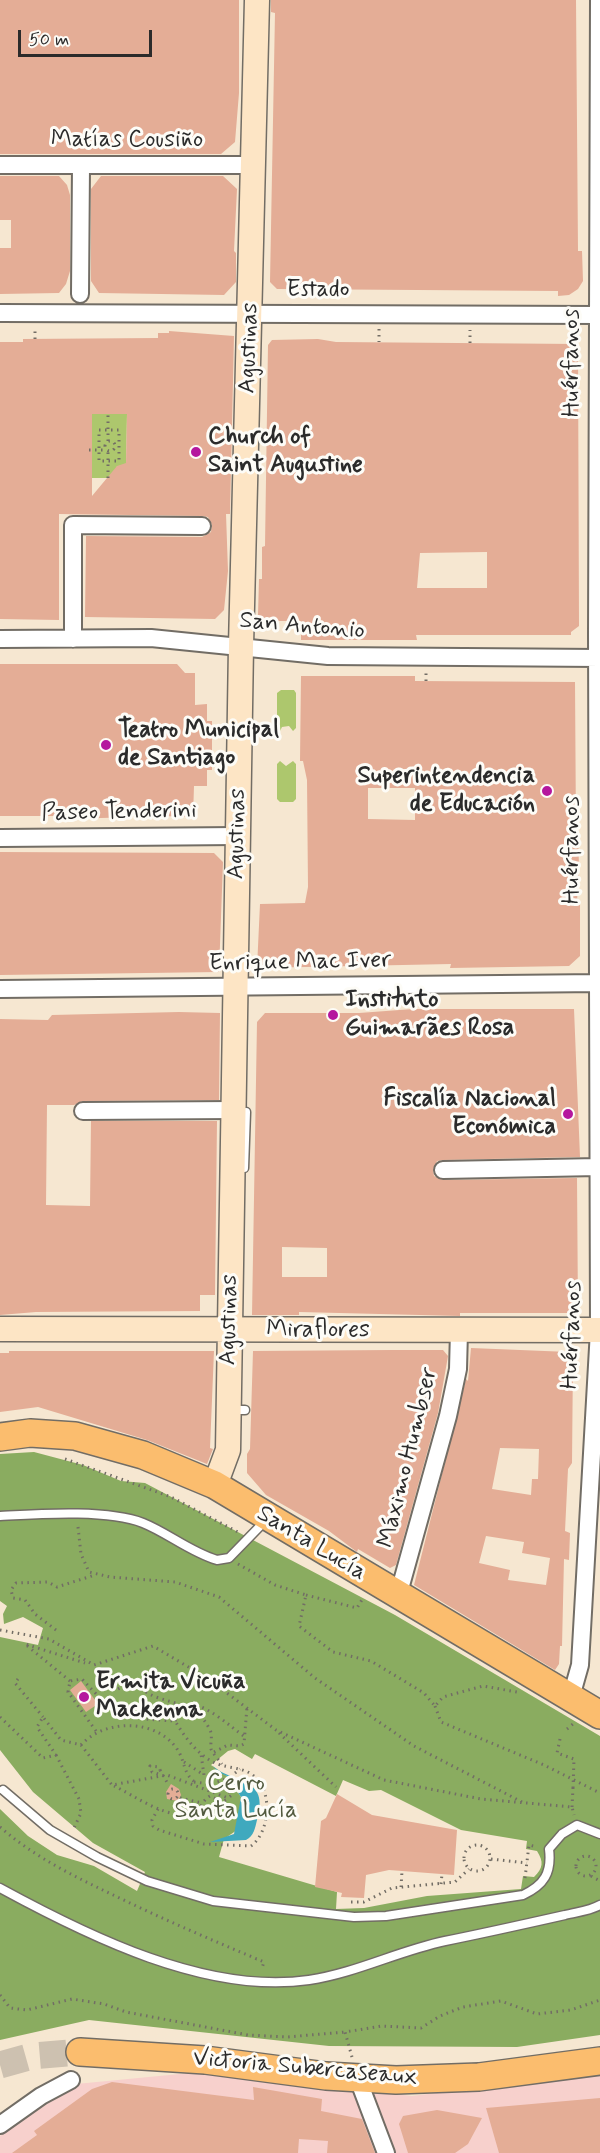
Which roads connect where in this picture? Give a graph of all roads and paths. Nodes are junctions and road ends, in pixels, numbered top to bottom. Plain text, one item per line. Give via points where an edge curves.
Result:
1 (257, 0) edge
2 (599, 0) edge
3 (0, 165) edge
4 (254, 165) junction
5 (81, 166) junction
6 (80, 294) dead end
7 (0, 312) edge
8 (251, 315) junction
9 (599, 315) edge
10 (108, 414) dead end
11 (108, 430) junction
12 (108, 441) junction
13 (89, 450) dead end
14 (99, 450) junction
15 (109, 450) junction
16 (119, 450) junction
17 (126, 450) dead end
18 (108, 461) junction
19 (108, 478) dead end
20 (202, 526) dead end
21 (0, 639) edge
22 (73, 639) junction
23 (241, 646) junction
24 (598, 658) edge
25 (246, 832) junction
26 (0, 838) edge
27 (182, 980) dead end
28 (599, 983) edge
29 (115, 988) junction
30 (236, 988) junction
31 (0, 989) edge
32 (83, 1111) dead end
33 (240, 1111) junction
34 (598, 1167) junction
35 (443, 1170) dead end
36 (244, 1177) dead end
37 (599, 1194) edge
38 (0, 1329) edge
39 (459, 1330) junction
40 (599, 1330) edge
41 (230, 1331) junction
42 (0, 1437) edge
43 (64, 1459) dead end
44 (215, 1485) junction
45 (77, 1515) junction
46 (0, 1516) edge
47 (268, 1518) junction
48 (248, 1538) junction
49 (229, 1558) junction
50 (97, 1575) junction
51 (373, 1581) junction
52 (306, 1595) junction
53 (398, 1596) junction
54 (0, 1630) edge
55 (56, 1630) dead end
56 (94, 1665) junction
57 (18, 1679) dead end
58 (70, 1681) junction
59 (118, 1689) dead end
60 (519, 1692) dead end
61 (571, 1697) junction
62 (185, 1705) junction
63 (435, 1706) junction
64 (247, 1707) junction
65 (600, 1715) edge
66 (0, 1717) edge
67 (44, 1717) junction
68 (175, 1721) junction
69 (276, 1730) junction
70 (96, 1731) junction
71 (245, 1737) junction
72 (560, 1739) dead end
73 (81, 1745) junction
74 (213, 1753) junction
75 (201, 1754) junction
76 (56, 1755) junction
77 (183, 1762) junction
78 (222, 1764) junction
79 (240, 1769) junction
80 (235, 1773) dead end
81 (160, 1775) junction
82 (226, 1779) dead end
83 (218, 1781) junction
84 (195, 1782) junction
85 (112, 1785) junction
86 (190, 1785) junction
87 (336, 1787) dead end
88 (171, 1789) dead end
89 (3, 1790) dead end
90 (600, 1792) edge
91 (180, 1798) dead end
92 (228, 1798) junction
93 (202, 1803) junction
94 (524, 1803) junction
95 (572, 1807) junction
96 (158, 1809) junction
97 (577, 1824) junction
98 (0, 1827) edge
99 (600, 1834) edge
100 (68, 1840) junction
101 (529, 1849) dead end
102 (491, 1859) junction
103 (527, 1863) junction
104 (469, 1869) junction
105 (402, 1871) dead end
106 (442, 1874) dead end
107 (591, 1875) junction
108 (526, 1876) dead end
109 (600, 1881) edge
110 (441, 1884) junction
111 (401, 1887) junction
112 (0, 1888) edge
113 (600, 1905) edge
114 (327, 1915) junction
115 (240, 1980) junction
116 (0, 1995) edge
117 (600, 2000) edge
118 (345, 2032) junction
119 (348, 2038) dead end
120 (80, 2052) tunnel mouth
121 (600, 2061) edge
122 (358, 2079) junction
123 (71, 2080) dead end
124 (0, 2125) edge
125 (386, 2153) edge

1 - 4 main road, Agustinas
2 - 9 street, Huérfanos
3 - 5 street, Matías Cousiño
4 - 5 street, Matías Cousiño
4 - 8 main road, Agustinas
5 - 6 street
7 - 8 street, Estado
8 - 9 street, Estado
8 - 23 main road, Agustinas
9 - 24 street, Huérfanos
10 - 11 path
11 - 12 path
11 - 14 path via 99,430
11 - 16 path via 119,430
12 - 15 path via 105,444
12 - 15 path via 114,442
13 - 14 path
14 - 15 path
14 - 18 path via 99,461
15 - 16 path
15 - 18 path
16 - 17 path
16 - 18 path via 119,461
18 - 19 path
20 - 22 street via 73,525
21 - 22 street, San Antonio
22 - 23 street, San Antonio via 151,638
23 - 24 street, San Antonio via 328,656
23 - 25 main road, Agustinas via 239,790
24 - 28 street, Huérfanos
25 - 26 street, Paseo Tenderini
25 - 30 main road, Agustinas
27 - 29 lane via 136,980
28 - 30 street, Enrique Mac Iver
28 - 34 street, Huérfanos
29 - 30 street, Enrique Mac Iver
29 - 31 street, Enrique Mac Iver
30 - 33 main road, Agustinas
32 - 33 street
33 - 36 lane
33 - 41 main road, Agustinas
34 - 35 street
34 - 37 street, Huérfanos
37 - 40 street, Huérfanos
38 - 41 main road, Miraflores
39 - 40 main road, Miraflores
39 - 41 main road, Miraflores via 318,1335
39 - 53 street, Máximo Humbser via 458,1369 448,1416
40 - 61 street, Huérfanos via 580,1665
41 - 44 main road, Agustinas via 237,1410
42 - 44 main road, Santa Lucía via 30,1433 75,1436 142,1455
43 - 48 path via 171,1497
44 - 47 main road, Santa Lucía
45 - 46 lane
45 - 49 lane via 141,1522 207,1557
45 - 50 path via 83,1561 89,1572
47 - 48 lane
47 - 51 main road, Santa Lucía
48 - 49 lane
49 - 52 path via 275,1585
50 - 55 path via 57,1587 48,1582 16,1583 11,1590 13,1598 25,1600 35,1614
50 - 94 path via 175,1582 219,1597 315,1678 414,1746
51 - 52 path via 357,1608
51 - 53 main road, Santa Lucía
52 - 63 path via 299,1626 333,1652 371,1661 424,1693
53 - 61 main road, Santa Lucía
54 - 56 path via 48,1639
56 - 58 path via 25,1644
56 - 64 path via 153,1646
57 - 67 path via 15,1683
58 - 68 path via 82,1679 108,1708 120,1715
58 - 70 path via 68,1692
59 - 62 path via 134,1685
60 - 63 path via 483,1686 443,1697
61 - 65 main road, Santa Lucía
62 - 68 path
62 - 71 path via 211,1712
62 - 74 path via 210,1730
63 - 90 path via 441,1722 450,1727
64 - 69 path
64 - 71 path
66 - 76 path via 43,1758
67 - 73 path via 61,1740
67 - 76 path via 37,1727
68 - 75 path
69 - 87 path
69 - 94 path via 384,1780 481,1799
70 - 73 path
70 - 77 path via 124,1725 158,1733 171,1741
71 - 74 path via 240,1746 228,1745
72 - 95 path, bridge via 556,1753 574,1759
73 - 85 path
74 - 78 path
75 - 77 path via 204,1775
75 - 78 path
76 - 100 path via 78,1798 81,1813
77 - 84 path via 186,1774
78 - 79 path
79 - 80 path
79 - 96 path via 256,1778 267,1803 263,1828 251,1846 204,1844 166,1834 153,1826
81 - 85 path
81 - 86 path
81 - 88 path, bridge via 150,1769 155,1766 160,1770
82 - 83 path
83 - 84 path
83 - 92 path via 232,1795
84 - 86 path
85 - 96 path
86 - 92 path
89 - 100 lane via 50,1830
91 - 93 path
92 - 93 path via 222,1802 210,1796
93 - 96 path via 201,1808 190,1814
94 - 95 path
95 - 97 path
97 - 99 lane
97 - 114 lane via 549,1849 551,1864 546,1878 523,1895 386,1916
98 - 115 path via 71,1875 264,1962 260,1975
100 - 114 lane via 147,1881 181,1893 213,1901
101 - 103 path
102 - 103 path
102 - 104 path via 481,1871
102 - 104 path via 486,1847 474,1845 465,1852
103 - 108 path
104 - 110 path via 455,1882
105 - 111 path
106 - 110 path
107 - 107 path via 584,1876 577,1870 576,1863 583,1856 593,1858 597,1864
107 - 109 path
110 - 111 path
111 - 114 path via 364,1902 330,1904
112 - 115 lane via 151,1959
113 - 115 lane via 436,1943 353,1971 312,1980 282,1984
116 - 118 path via 10,2008 27,2010 72,1999 248,2035 287,2037
117 - 118 path via 571,2010 537,2014 501,2001 463,2007 421,2028 382,2026
118 - 119 path
120 - 122 main road, Victoria Subercaseaux via 205,2060
121 - 122 main road, Victoria Subercaseaux via 479,2077
122 - 125 street
123 - 124 street

